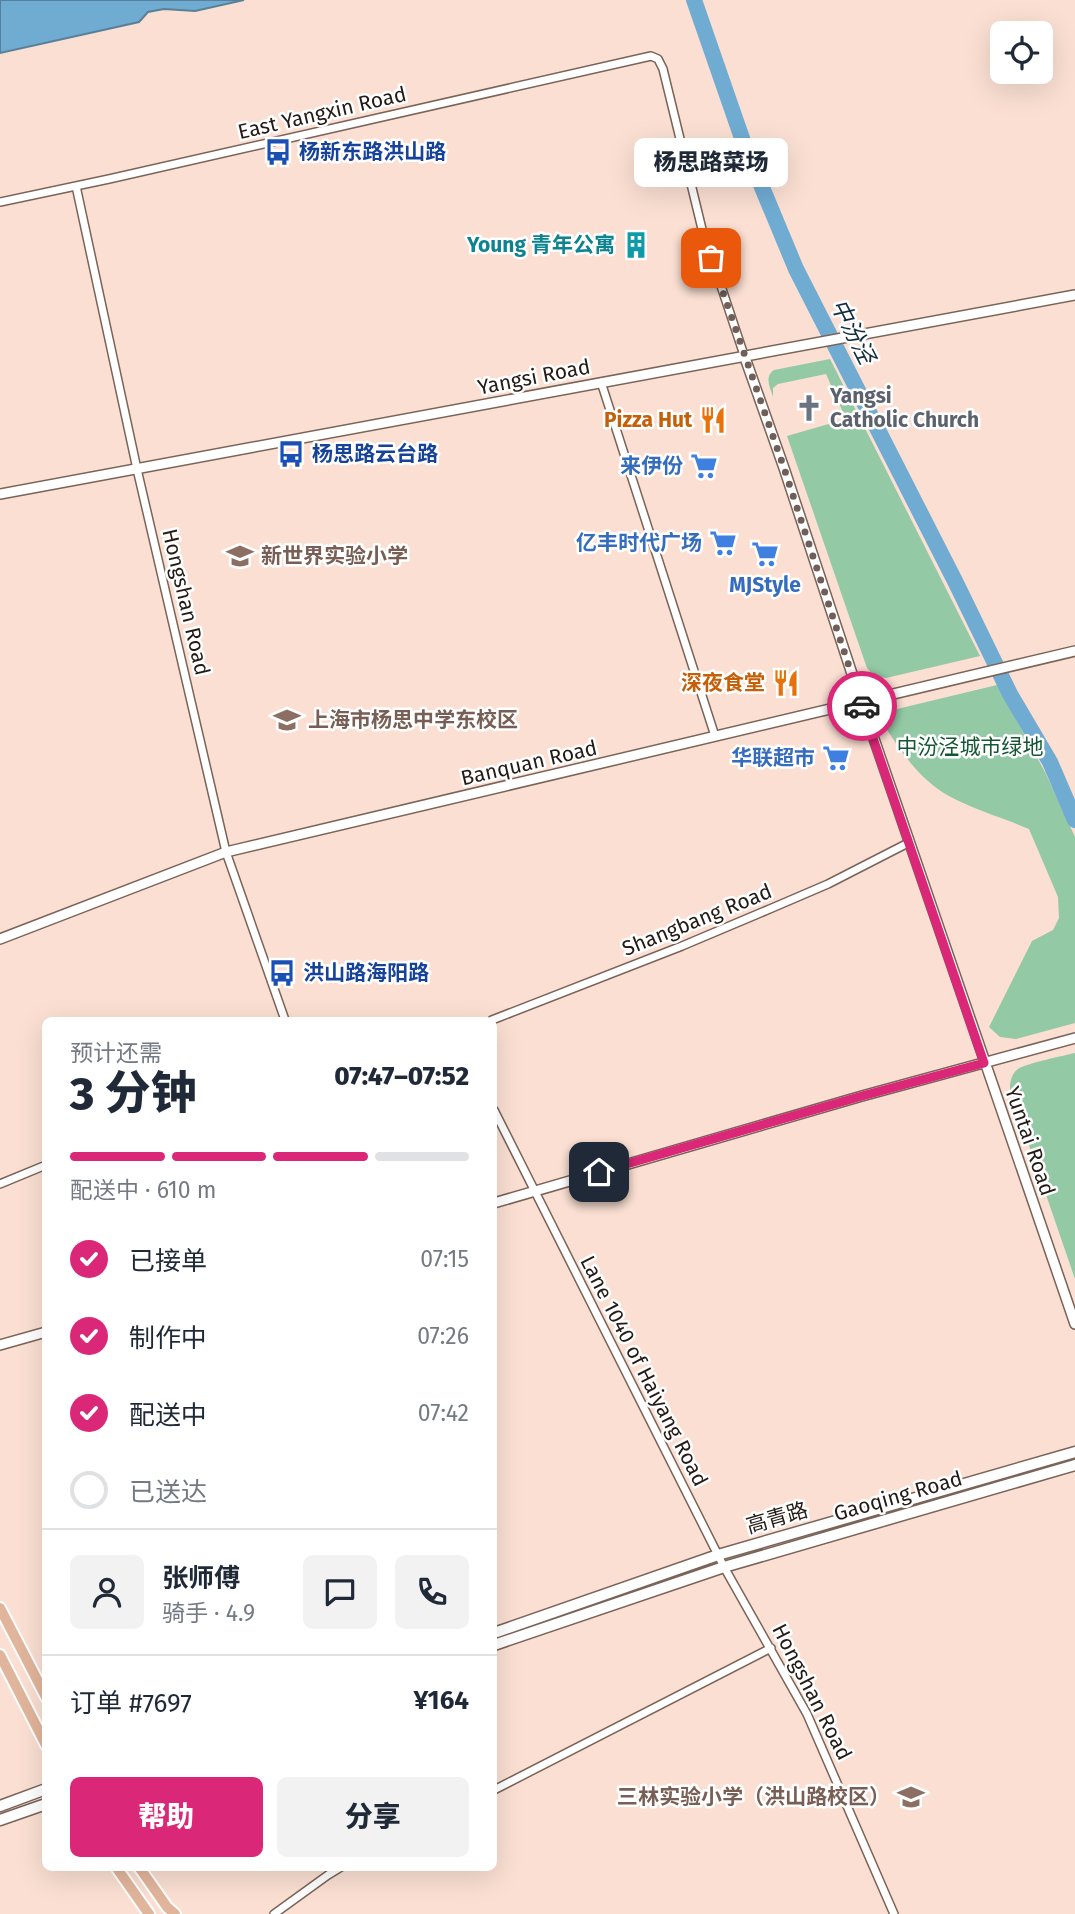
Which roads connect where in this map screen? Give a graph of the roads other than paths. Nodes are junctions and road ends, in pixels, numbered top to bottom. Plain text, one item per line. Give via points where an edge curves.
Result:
1 (651, 56) joint
2 (76, 186) junction
3 (0, 202) edge
4 (1075, 295) edge
5 (744, 355) junction
6 (601, 382) junction
7 (137, 469) junction
8 (0, 494) edge
9 (1075, 651) edge
10 (861, 701) junction
11 (715, 736) junction
12 (910, 842) junction
13 (226, 852) junction
14 (0, 939) edge
15 (284, 1017) edge
16 (497, 1018) edge
17 (1075, 1038) edge
18 (984, 1063) junction
19 (497, 1116) edge
20 (42, 1167) edge
21 (0, 1184) edge
22 (534, 1191) junction
23 (497, 1202) edge
24 (1075, 1324) edge
25 (42, 1333) edge
26 (0, 1345) edge
27 (1075, 1451) edge
28 (1075, 1465) edge
29 (718, 1555) junction
30 (724, 1567) junction
31 (0, 1608) edge
32 (497, 1632) edge
33 (497, 1644) edge
34 (771, 1648) junction
35 (0, 1655) edge
36 (42, 1689) edge
37 (42, 1737) edge
38 (497, 1788) edge
39 (42, 1790) edge
40 (42, 1805) edge
41 (0, 1806) edge
42 (0, 1820) edge
43 (119, 1871) edge
44 (142, 1871) edge
45 (334, 1871) edge
46 (149, 1914) edge
47 (174, 1914) edge
48 (274, 1914) edge
49 (894, 1914) edge

1 - 2 street, East Yangxin Road
1 - 5 street, Yuntai Road via 663,69 702,229
2 - 3 street, East Yangxin Road
2 - 7 street, Hongshan Road
4 - 5 street, Yangsi Road
5 - 6 street, Yangsi Road
5 - 10 street, Yuntai Road
6 - 7 street, Yangsi Road
6 - 11 street
7 - 8 street, Yangsi Road
7 - 13 street, Hongshan Road
9 - 10 street, Banquan Road
10 - 11 street, Banquan Road
10 - 12 street, Yuntai Road
11 - 13 street, Banquan Road
12 - 16 street, Shangbang Road via 782,904
12 - 18 street, Yuntai Road
13 - 14 street, Banquan Road
13 - 15 street, Hongshan Road
17 - 18 street
18 - 22 street
18 - 24 street, Yuntai Road
19 - 22 street, Lane 1040 of Haiyang Road
20 - 21 street
22 - 23 street
22 - 29 street, Lane 1040 of Haiyang Road
25 - 26 street
27 - 29 main road, 高青路
28 - 30 main road, Gaoqing Road
29 - 30 street, Lane 1040 of Haiyang Road
29 - 32 main road, 高青路
30 - 33 main road, Gaoqing Road
30 - 34 street, Hongshan Road
31 - 36 main road
34 - 38 street
34 - 49 street, Hongshan Road via 816,1732
35 - 37 main road
39 - 41 main road
40 - 42 main road
43 - 46 main road
44 - 47 main road
45 - 48 street

